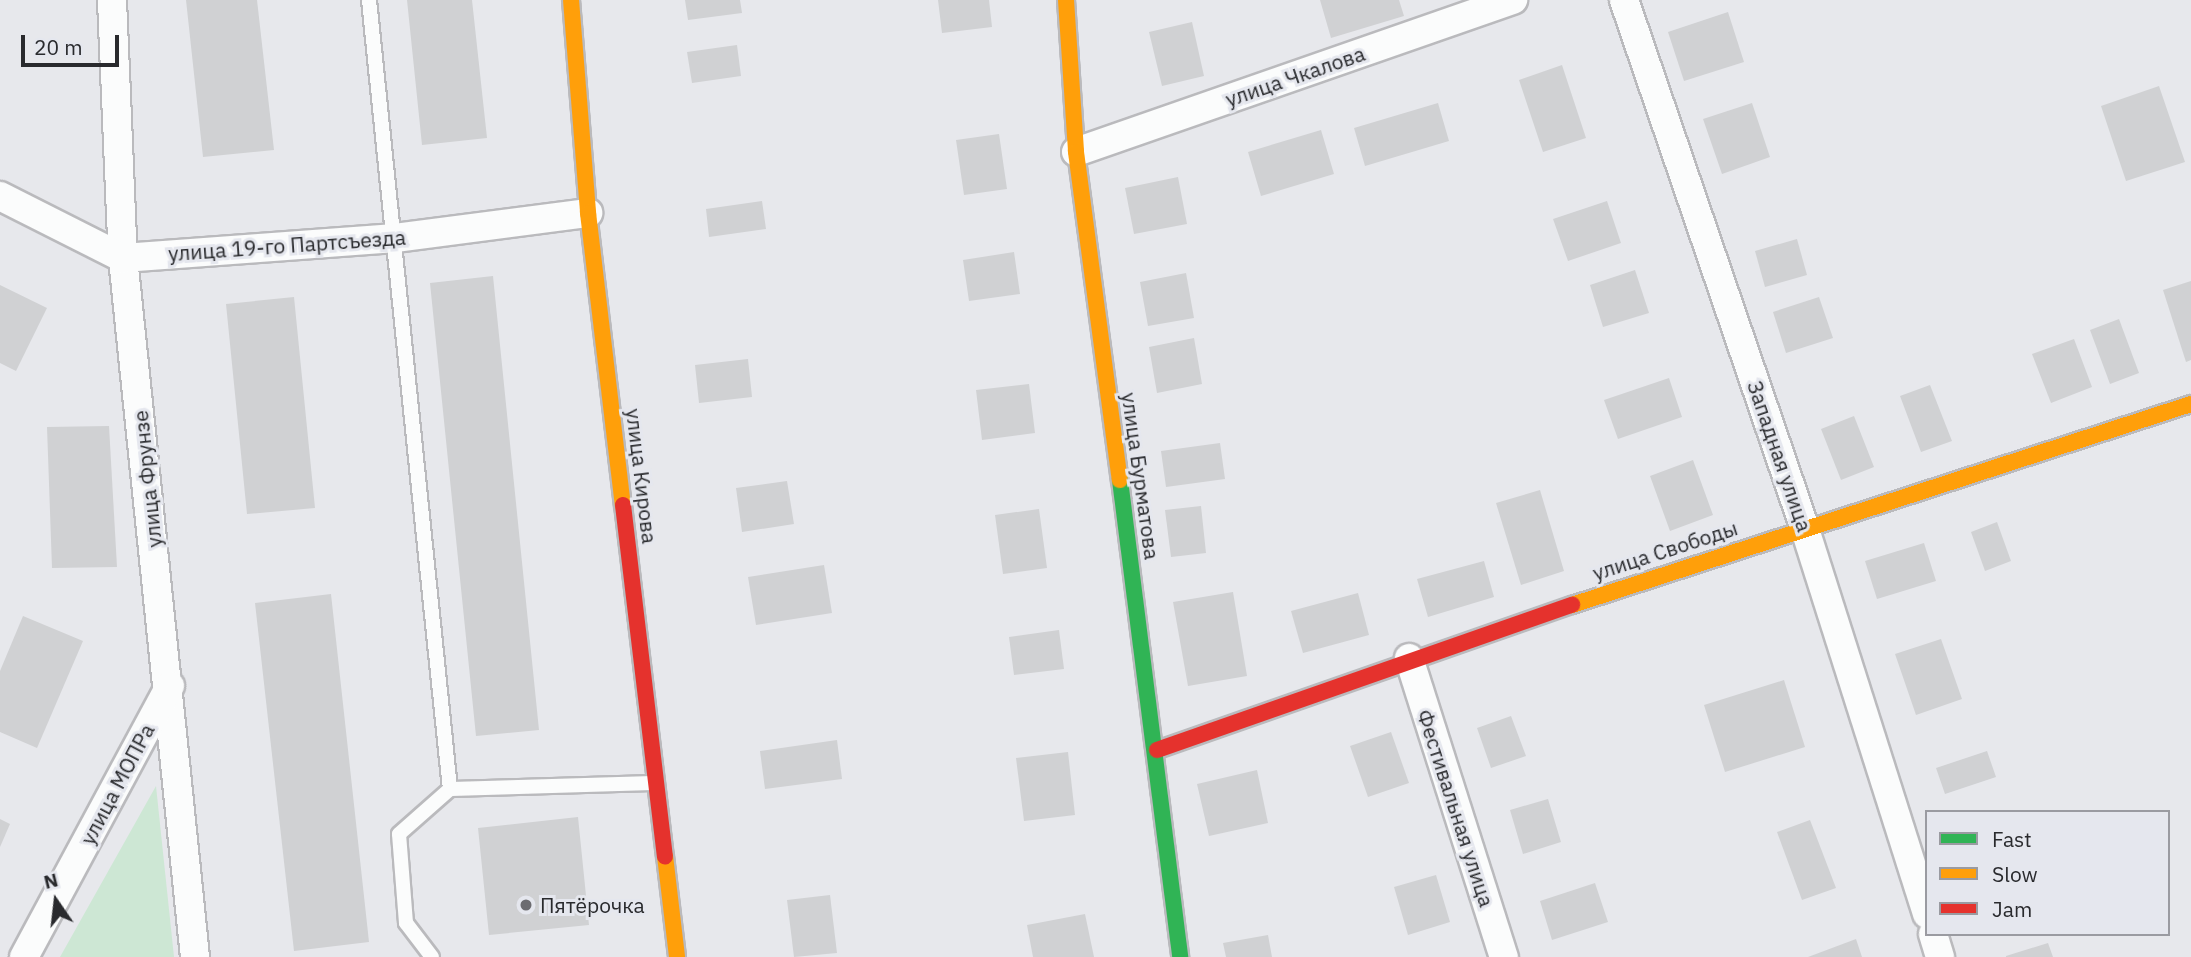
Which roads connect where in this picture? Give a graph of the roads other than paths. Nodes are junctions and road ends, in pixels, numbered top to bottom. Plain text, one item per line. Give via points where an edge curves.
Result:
1 (112, 0) edge
2 (369, 0) edge
3 (571, 0) edge
4 (1066, 0) edge
5 (1513, 0) edge
6 (1624, 0) edge
7 (1076, 152) junction
8 (0, 196) edge
9 (588, 213) junction
10 (394, 238) junction
11 (123, 258) junction
12 (2191, 404) edge
13 (1804, 526) junction
14 (1409, 658) junction
15 (170, 686) junction
16 (1157, 750) junction
17 (659, 783) junction
18 (450, 789) junction
19 (1925, 908) edge
20 (1934, 936) edge
21 (24, 957) edge
22 (195, 957) edge
23 (432, 957) edge
24 (677, 957) edge
25 (1180, 957) edge
26 (1504, 957) edge
27 (1940, 957) edge

1 - 11 street, улица Фрунзе
2 - 10 lane
3 - 9 street, улица Кирова
4 - 7 street, улица Бурматова
5 - 7 street, улица Чкалова
6 - 13 street, Западная улица
7 - 16 street, улица Бурматова
8 - 11 street
9 - 10 street, улица 19-го Партсъезда
9 - 17 street, улица Кирова
10 - 11 street, улица 19-го Партсъезда
10 - 18 lane
11 - 15 street, улица Фрунзе
12 - 13 street, улица Свободы
13 - 14 street, улица Свободы
13 - 19 street, Западная улица
14 - 16 street, улица Свободы
14 - 26 street, Фестивальная улица
15 - 21 street, улица МОПРа
15 - 22 street, улица Фрунзе
16 - 25 street, улица Бурматова
17 - 18 lane
17 - 24 street, улица Кирова
18 - 23 lane via 399,834 406,923
20 - 27 street

